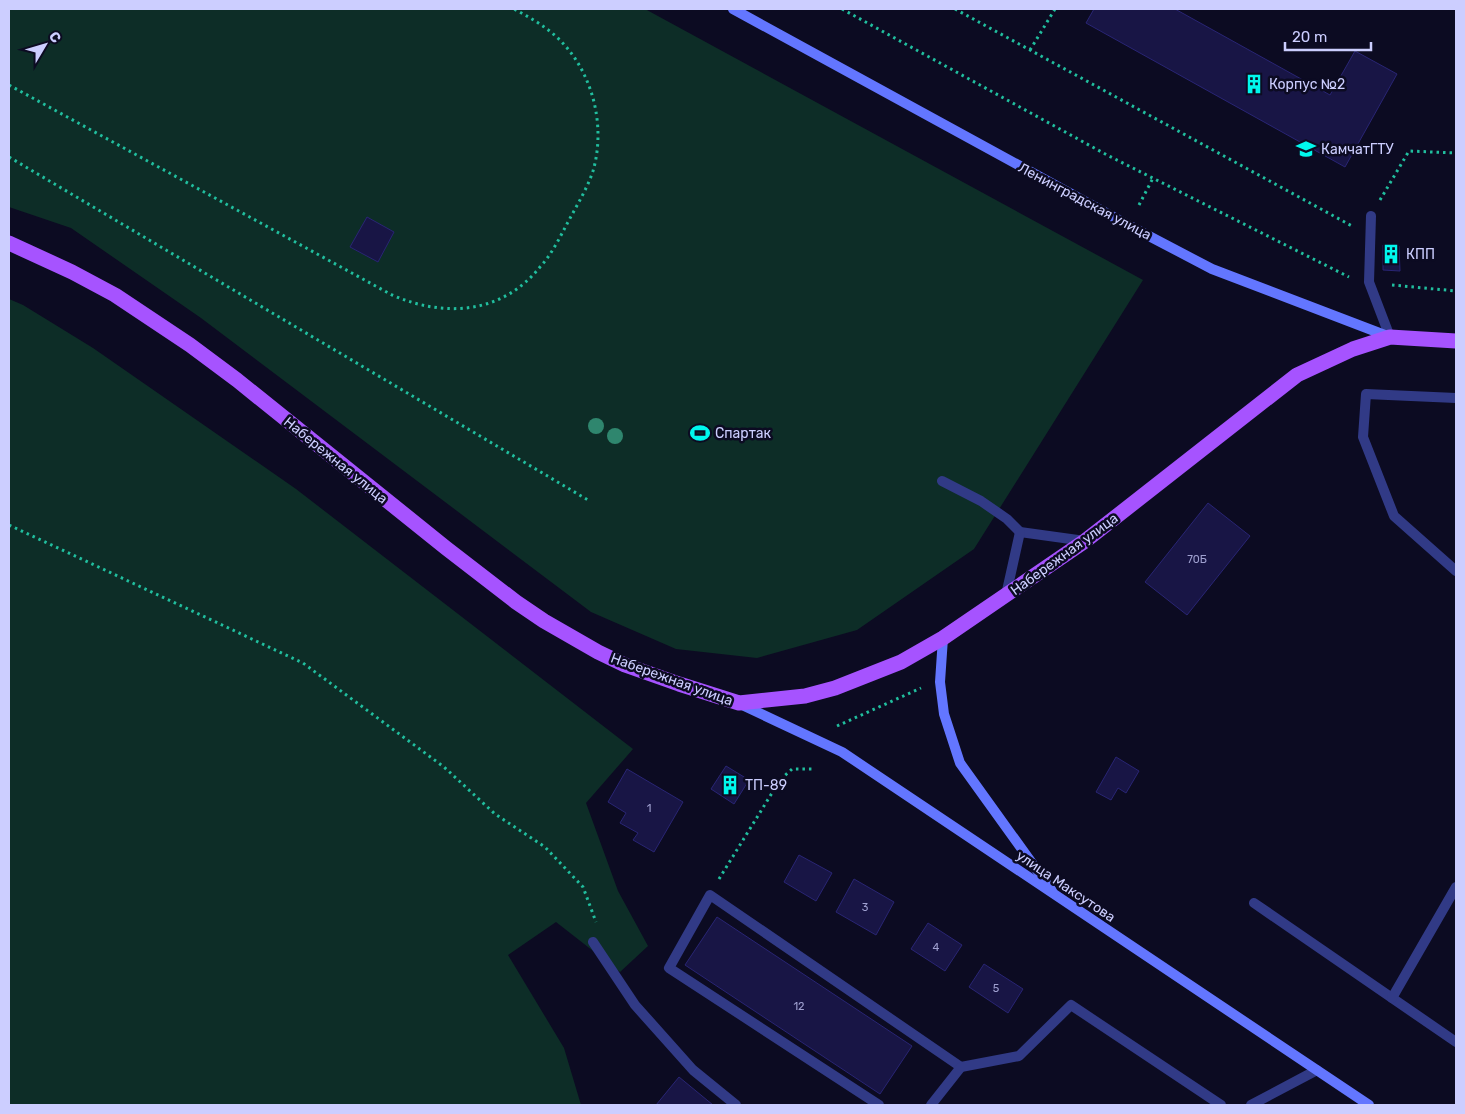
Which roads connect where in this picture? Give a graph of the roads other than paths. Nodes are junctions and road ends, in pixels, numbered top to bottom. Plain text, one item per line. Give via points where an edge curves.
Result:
1 (733, 9) edge
2 (1371, 216) road end
3 (9, 243) edge
4 (1390, 337) junction
5 (1456, 341) edge
6 (1456, 398) edge
7 (942, 481) dead end
8 (1020, 532) junction
9 (1085, 541) junction
10 (1456, 571) edge
11 (1006, 595) junction
12 (942, 638) junction
13 (739, 703) junction
14 (1456, 887) edge
15 (1056, 896) junction
16 (1254, 902) dead end
17 (593, 942) dead end
18 (1392, 998) junction
19 (1456, 1042) edge
20 (961, 1067) junction
21 (1317, 1070) junction
22 (736, 1105) edge
23 (879, 1105) edge
24 (931, 1105) edge
25 (1221, 1105) edge
26 (1251, 1105) edge
27 (1369, 1105) edge

1 - 4 main road, Ленинградская улица via 1212,269
2 - 4 street via 1369,282
3 - 13 main road, Набережная улица via 115,295 190,345 446,548 544,620 625,665
4 - 5 main road, Ленинградская улица
4 - 9 main road, Набережная улица via 1353,348 1298,375
6 - 10 street via 1366,394 1364,437 1394,516
7 - 8 street via 981,501
8 - 9 street
8 - 11 street
9 - 11 main road, Набережная улица
11 - 12 main road, Набережная улица
12 - 13 main road, Набережная улица via 901,662 835,688 805,696
12 - 15 main road via 940,682 944,714 960,762
13 - 15 main road, улица Максутова via 842,752
14 - 18 street
15 - 21 main road, улица Максутова
16 - 18 street
17 - 22 street via 635,1005 693,1070
18 - 19 street
20 - 23 street via 710,895 669,968
20 - 24 street
20 - 25 street via 1019,1056 1071,1005
21 - 26 street
21 - 27 main road, улица Максутова

